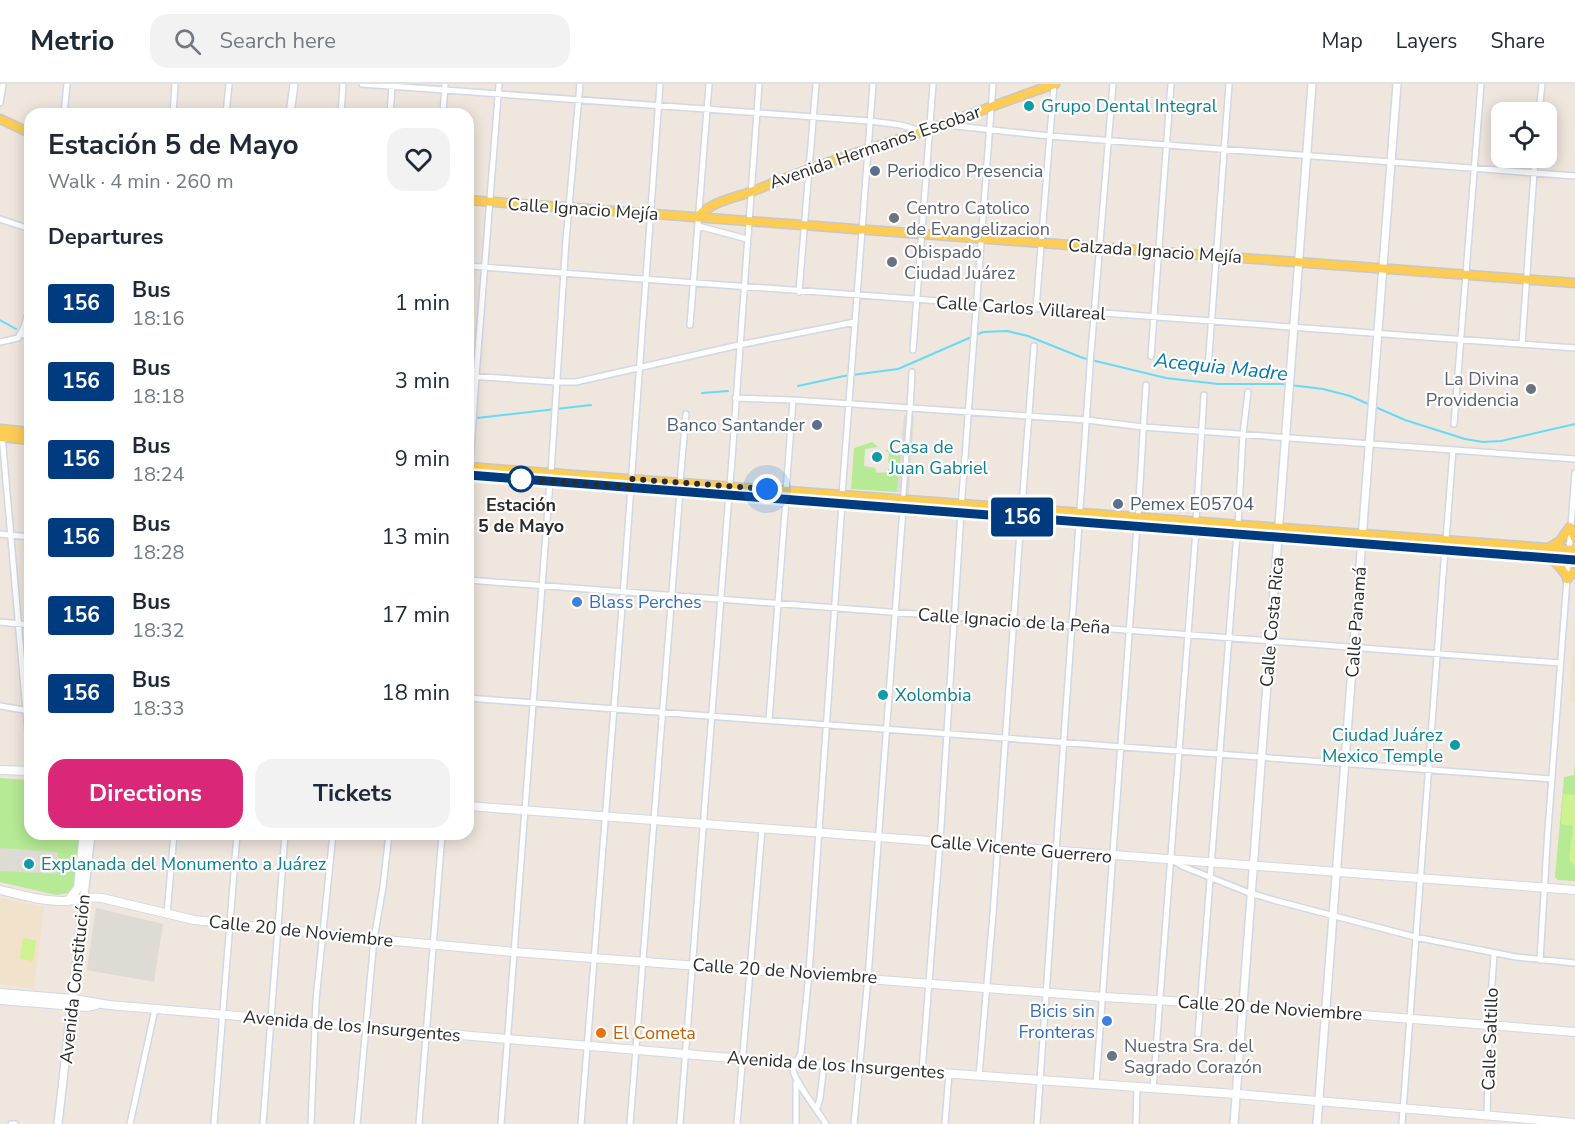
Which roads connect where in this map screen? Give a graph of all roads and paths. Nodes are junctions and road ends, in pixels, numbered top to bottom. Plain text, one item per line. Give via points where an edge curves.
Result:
1 (3, 84) edge
2 (67, 84) edge
3 (175, 84) edge
4 (229, 84) edge
5 (294, 84) edge
6 (343, 84) edge
7 (362, 84) edge
8 (499, 84) edge
9 (580, 84) edge
10 (660, 84) edge
11 (708, 84) edge
12 (759, 84) edge
13 (816, 84) edge
14 (873, 84) edge
15 (933, 84) edge
16 (993, 84) edge
17 (1054, 84) edge
18 (1113, 84) edge
19 (1171, 84) edge
20 (1228, 84) edge
21 (1312, 84) edge
22 (1396, 84) edge
23 (1481, 84) edge
24 (1542, 84) edge
25 (392, 85) edge
26 (445, 87) edge
27 (498, 94) junction
28 (578, 100) junction
29 (1540, 102) edge
30 (0, 103) edge
31 (658, 105) junction
32 (991, 106) junction
33 (65, 108) edge
34 (173, 108) edge
35 (227, 108) edge
36 (291, 108) edge
37 (341, 108) edge
38 (390, 108) edge
39 (443, 108) edge
40 (706, 109) junction
41 (756, 112) junction
42 (814, 116) junction
43 (0, 119) edge
44 (870, 121) junction
45 (942, 124) junction
46 (24, 130) edge
47 (926, 130) junction
48 (990, 131) junction
49 (1049, 136) junction
50 (1108, 140) junction
51 (1166, 145) junction
52 (869, 148) junction
53 (1224, 150) junction
54 (1307, 156) junction
55 (1390, 162) junction
56 (810, 167) junction
57 (1534, 168) edge
58 (1475, 169) junction
59 (1534, 174) junction
60 (1575, 176) edge
61 (751, 192) junction
62 (474, 201) edge
63 (490, 202) junction
64 (569, 208) junction
65 (650, 215) junction
66 (0, 219) edge
67 (698, 221) junction
68 (749, 222) junction
69 (805, 225) junction
70 (24, 227) edge
71 (862, 229) junction
72 (922, 234) junction
73 (747, 238) junction
74 (982, 238) junction
75 (1041, 242) junction
76 (1100, 247) junction
77 (1157, 251) junction
78 (1216, 256) junction
79 (1299, 261) junction
80 (474, 267) edge
81 (484, 268) junction
82 (1383, 269) junction
83 (565, 274) junction
84 (1465, 275) junction
85 (645, 280) junction
86 (1527, 280) junction
87 (1575, 283) edge
88 (693, 284) junction
89 (743, 288) junction
90 (799, 292) junction
91 (857, 296) junction
92 (917, 300) junction
93 (976, 305) junction
94 (1036, 309) junction
95 (1094, 313) junction
96 (1153, 318) junction
97 (855, 322) junction
98 (1210, 322) junction
99 (24, 324) edge
100 (690, 325) dead end
101 (1294, 328) junction
102 (1378, 335) junction
103 (20, 336) junction
104 (24, 337) edge
105 (1460, 340) junction
106 (0, 342) edge
107 (1522, 344) junction
108 (739, 345) junction
109 (1034, 346) dead end
110 (1575, 348) edge
111 (913, 350) dead end
112 (1151, 356) dead end
113 (640, 368) junction
114 (1208, 369) dead end
115 (912, 372) dead end
116 (476, 376) junction
117 (556, 382) junction
118 (1146, 385) dead end
119 (1248, 392) dead end
120 (736, 393) junction
121 (1204, 395) dead end
122 (793, 400) junction
123 (850, 404) junction
124 (910, 408) junction
125 (969, 412) junction
126 (474, 413) edge
127 (686, 414) dead end
128 (1030, 416) junction
129 (1087, 420) junction
130 (1454, 424) dead end
131 (1143, 427) junction
132 (1203, 431) junction
133 (24, 432) edge
134 (1, 433) edge
135 (1243, 434) junction
136 (1286, 437) junction
137 (24, 439) edge
138 (1369, 443) junction
139 (1453, 450) junction
140 (1575, 459) edge
141 (474, 471) edge
142 (1575, 472) edge
143 (551, 477) junction
144 (632, 483) junction
145 (680, 487) junction
146 (729, 490) junction
147 (786, 495) junction
148 (842, 499) junction
149 (903, 504) junction
150 (962, 508) junction
151 (1021, 512) junction
152 (1080, 512) junction
153 (1138, 516) junction
154 (1079, 522) junction
155 (1137, 526) junction
156 (1196, 526) junction
157 (1570, 527) junction
158 (1237, 529) junction
159 (1280, 532) junction
160 (0, 534) edge
161 (9, 535) junction
162 (24, 536) edge
163 (1362, 538) junction
164 (1575, 538) edge
165 (1446, 544) junction
166 (1548, 553) junction
167 (1572, 555) edge
168 (1575, 570) edge
169 (1567, 578) junction
170 (474, 580) edge
171 (542, 585) junction
172 (624, 591) junction
173 (671, 594) junction
174 (721, 599) junction
175 (777, 603) junction
176 (835, 607) junction
177 (895, 612) junction
178 (955, 616) junction
179 (1013, 620) junction
180 (0, 622) edge
181 (18, 624) junction
182 (24, 624) edge
183 (1071, 625) junction
184 (1129, 629) junction
185 (1187, 634) junction
186 (1229, 638) junction
187 (1271, 641) junction
188 (1354, 648) junction
189 (1438, 654) junction
190 (1560, 663) junction
191 (24, 676) edge
192 (474, 698) edge
193 (533, 703) junction
194 (0, 706) edge
195 (613, 708) junction
196 (24, 710) edge
197 (662, 711) junction
198 (711, 715) junction
199 (769, 720) junction
200 (826, 724) junction
201 (886, 729) junction
202 (947, 735) junction
203 (1004, 738) junction
204 (1062, 743) junction
205 (1120, 746) junction
206 (1178, 751) junction
207 (1219, 754) junction
208 (1262, 757) junction
209 (1345, 764) junction
210 (0, 770) edge
211 (1428, 770) junction
212 (24, 771) edge
213 (1552, 779) junction
214 (474, 807) edge
215 (526, 811) junction
216 (605, 817) junction
217 (655, 821) junction
218 (704, 824) junction
219 (762, 829) junction
220 (819, 833) junction
221 (879, 837) junction
222 (83, 840) edge
223 (90, 840) edge
224 (173, 840) edge
225 (236, 840) edge
226 (284, 840) edge
227 (332, 840) edge
228 (388, 840) edge
229 (442, 840) edge
230 (940, 842) junction
231 (998, 847) junction
232 (1055, 851) junction
233 (1114, 856) junction
234 (1172, 860) junction
235 (1213, 863) junction
236 (1254, 865) junction
237 (1336, 872) junction
238 (1211, 878) junction
239 (1420, 878) junction
240 (1545, 888) junction
241 (0, 890) edge
242 (1575, 890) edge
243 (1252, 893) junction
244 (84, 898) junction
245 (67, 901) junction
246 (167, 914) junction
247 (1333, 915) junction
248 (229, 924) junction
249 (277, 929) junction
250 (323, 934) junction
251 (1415, 937) junction
252 (374, 939) junction
253 (434, 944) junction
254 (514, 952) junction
255 (1494, 954) junction
256 (594, 957) junction
257 (1540, 960) junction
258 (644, 961) junction
259 (1575, 963) edge
260 (693, 964) junction
261 (750, 969) junction
262 (809, 973) junction
263 (868, 978) junction
264 (928, 983) junction
265 (987, 987) junction
266 (1045, 992) junction
267 (0, 993) edge
268 (1104, 997) junction
269 (0, 1000) edge
270 (1160, 1000) junction
271 (73, 1002) junction
272 (1201, 1002) junction
273 (1242, 1005) junction
274 (155, 1009) junction
275 (1325, 1012) junction
276 (222, 1014) junction
277 (271, 1018) junction
278 (1409, 1020) junction
279 (316, 1022) junction
280 (1489, 1026) junction
281 (366, 1027) junction
282 (427, 1032) junction
283 (1575, 1032) edge
284 (1198, 1034) dead end
285 (507, 1039) junction
286 (588, 1045) junction
287 (637, 1050) junction
288 (685, 1054) junction
289 (743, 1059) junction
290 (797, 1063) junction
291 (824, 1065) junction
292 (860, 1067) junction
293 (922, 1071) junction
294 (949, 1073) junction
295 (979, 1076) junction
296 (1040, 1080) junction
297 (796, 1081) junction
298 (1096, 1084) junction
299 (1137, 1088) junction
300 (1153, 1089) junction
301 (1236, 1094) junction
302 (1319, 1102) junction
303 (817, 1108) junction
304 (1403, 1108) junction
305 (1487, 1120) edge
306 (1575, 1122) edge
307 (58, 1124) edge
308 (130, 1124) edge
309 (214, 1124) edge
310 (263, 1124) edge
311 (311, 1124) edge
312 (357, 1124) edge
313 (419, 1124) edge
314 (501, 1124) edge
315 (582, 1124) edge
316 (630, 1124) edge
317 (680, 1124) edge
318 (737, 1124) edge
319 (796, 1124) edge
320 (826, 1124) edge
321 (854, 1124) edge
322 (945, 1124) edge
323 (1036, 1124) edge
324 (1136, 1124) edge
325 (1234, 1124) edge
326 (1317, 1124) edge
327 (1402, 1124) edge

1 - 30 street
2 - 33 street
3 - 34 street
4 - 35 street
5 - 36 street
6 - 37 street
7 - 25 street
8 - 27 street
9 - 28 street
10 - 31 street
11 - 40 street
12 - 41 street
13 - 42 street
14 - 44 street
15 - 47 street
16 - 32 street
17 - 32 main road, Avenida Hermanos Escobar
17 - 49 street
18 - 50 street
19 - 51 street
20 - 53 street
21 - 54 street, Calle Costa Rica
22 - 55 street, Calle Panamá
23 - 58 street
24 - 29 street
25 - 26 street
25 - 38 street
26 - 27 street
26 - 39 street
27 - 28 street
27 - 63 street
28 - 31 street
28 - 64 street
31 - 40 street
31 - 65 street
32 - 45 main road, Avenida Hermanos Escobar
32 - 48 street
40 - 41 street
40 - 67 street
41 - 42 street
41 - 61 street
42 - 44 street
42 - 56 street
43 - 46 main road
44 - 47 street
44 - 52 street
45 - 47 main road, Avenida Hermanos Escobar
45 - 48 street
47 - 52 main road, Avenida Hermanos Escobar
47 - 72 street
48 - 49 street
48 - 74 street
49 - 50 street
49 - 75 street
50 - 51 street
50 - 76 street
51 - 53 street
51 - 77 street
52 - 56 main road, Avenida Hermanos Escobar
52 - 71 street
53 - 54 street
53 - 78 street
54 - 55 street
54 - 79 street, Calle Costa Rica
55 - 58 street
55 - 82 street, Calle Panamá
56 - 61 main road, Avenida Hermanos Escobar
56 - 69 street
57 - 59 street
58 - 59 street
58 - 84 street
59 - 60 street
59 - 86 street
61 - 67 main road, Avenida Hermanos Escobar via 705,209
61 - 68 street
62 - 63 main road, Calle Ignacio Mejía
63 - 64 main road, Calle Ignacio Mejía
63 - 81 street
64 - 65 main road, Calle Ignacio Mejía
64 - 83 street
65 - 67 main road, Calle Ignacio Mejía
65 - 85 street
66 - 70 street
67 - 68 main road, Calzada Ignacio Mejía
67 - 73 street
67 - 88 street
68 - 69 main road, Calzada Ignacio Mejía
68 - 73 street
69 - 71 main road, Calzada Ignacio Mejía
69 - 90 street
71 - 72 main road, Calzada Ignacio Mejía
71 - 91 street
72 - 74 main road, Calzada Ignacio Mejía
72 - 92 street
73 - 89 street
74 - 75 main road, Calzada Ignacio Mejía
74 - 93 street
75 - 76 main road, Calzada Ignacio Mejía
75 - 94 street
76 - 77 main road, Calzada Ignacio Mejía
76 - 95 street
77 - 78 main road, Calzada Ignacio Mejía
77 - 96 street
78 - 79 main road, Calzada Ignacio Mejía
78 - 98 street
79 - 82 main road, Calzada Ignacio Mejía
79 - 101 street, Calle Costa Rica
80 - 81 street, Calle Carlos Villareal
81 - 83 street, Calle Carlos Villareal
81 - 116 street
82 - 84 main road, Calzada Ignacio Mejía
82 - 102 street, Calle Panamá
83 - 85 street, Calle Carlos Villareal
83 - 117 street
84 - 86 main road, Calzada Ignacio Mejía
84 - 105 street
85 - 88 street, Calle Carlos Villareal
85 - 113 street
86 - 87 main road, Calzada Ignacio Mejía
86 - 107 street
88 - 89 street, Calle Carlos Villareal
88 - 100 street
89 - 90 street, Calle Carlos Villareal
89 - 108 street
90 - 91 street, Calle Carlos Villareal
91 - 92 street, Calle Carlos Villareal
91 - 97 street
92 - 93 street, Calle Carlos Villareal
92 - 111 street
93 - 94 street, Calle Carlos Villareal
93 - 125 street
94 - 95 street, Calle Carlos Villareal
95 - 96 street, Calle Carlos Villareal
95 - 129 street
96 - 98 street, Calle Carlos Villareal
96 - 112 street
97 - 108 street
97 - 123 street
98 - 101 street, Calle Carlos Villareal
98 - 114 street
99 - 103 street
101 - 102 street, Calle Carlos Villareal
101 - 136 street, Calle Costa Rica
102 - 105 street, Calle Carlos Villareal
102 - 138 street, Calle Panamá
103 - 104 street
103 - 106 street
105 - 107 street, Calle Carlos Villareal
105 - 130 street
107 - 110 street, Calle Carlos Villareal
108 - 113 street
108 - 120 street
109 - 128 street
113 - 117 street
113 - 144 street
115 - 124 street
116 - 117 street
116 - 126 street
117 - 143 street
118 - 131 street
119 - 135 street
120 - 122 street
120 - 146 street
121 - 132 street
122 - 123 street
122 - 147 street
123 - 124 street
123 - 148 street
124 - 125 street
124 - 149 street
125 - 128 street
125 - 150 street
127 - 145 street
128 - 129 street
128 - 151 street
129 - 131 street
129 - 152 street
131 - 132 street
131 - 153 street
132 - 135 street
132 - 156 street
133 - 134 main road
134 - 137 main road
134 - 161 street
135 - 136 street
135 - 158 street
136 - 138 street
136 - 159 street, Calle Costa Rica
138 - 139 street
138 - 163 street, Calle Panamá
139 - 140 street
139 - 165 street
141 - 143 main road
142 - 157 street
143 - 144 main road
143 - 171 street
144 - 145 main road
144 - 172 street
145 - 146 main road
145 - 173 street
146 - 147 main road
146 - 174 street
147 - 148 main road
147 - 175 street
148 - 149 main road
148 - 176 street
149 - 150 main road
149 - 177 street
150 - 151 main road
150 - 178 street
151 - 152 main road
151 - 154 main road
151 - 179 street
152 - 153 main road
152 - 154 street
153 - 156 main road
154 - 155 main road
154 - 183 street
155 - 156 main road
155 - 184 street
156 - 158 main road
156 - 185 street
157 - 164 main road
157 - 166 main road
157 - 167 street
158 - 159 main road
158 - 186 street
159 - 163 main road
159 - 187 street, Calle Costa Rica
160 - 161 street
161 - 162 street
161 - 181 street
163 - 165 main road
163 - 188 street, Calle Panamá
165 - 166 main road
165 - 189 street
166 - 167 main road
166 - 169 main road
167 - 169 street
168 - 169 main road
169 - 190 street
170 - 171 street, Calle Ignacio de la Peña
171 - 172 street, Calle Ignacio de la Peña
171 - 193 street
172 - 173 street, Calle Ignacio de la Peña
172 - 195 street
173 - 174 street, Calle Ignacio de la Peña
173 - 197 street
174 - 175 street, Calle Ignacio de la Peña
174 - 198 street
175 - 176 street, Calle Ignacio de la Peña
175 - 199 street
176 - 177 street, Calle Ignacio de la Peña
176 - 200 street
177 - 178 street, Calle Ignacio de la Peña
177 - 201 street
178 - 179 street, Calle Ignacio de la Peña
178 - 202 street
179 - 183 street, Calle Ignacio de la Peña
179 - 203 street
180 - 181 street
181 - 182 street
181 - 191 street
183 - 184 street, Calle Ignacio de la Peña
183 - 204 street
184 - 185 street, Calle Ignacio de la Peña
184 - 205 street
185 - 186 street, Calle Ignacio de la Peña
185 - 206 street
186 - 187 street, Calle Ignacio de la Peña
186 - 207 street
187 - 188 street, Calle Ignacio de la Peña
187 - 208 street, Calle Costa Rica
188 - 189 street, Calle Ignacio de la Peña
188 - 209 street, Calle Panamá
189 - 190 street, Calle Ignacio de la Peña
189 - 211 street
190 - 213 street
192 - 193 street
193 - 195 street
193 - 215 street
194 - 196 street
195 - 197 street
195 - 216 street
197 - 198 street
197 - 217 street
198 - 199 street
198 - 218 street
199 - 200 street
200 - 201 street
200 - 220 street
201 - 202 street
201 - 221 street
202 - 203 street
202 - 230 street
203 - 204 street
203 - 231 street
204 - 205 street
204 - 232 street
205 - 206 street
205 - 233 street
206 - 207 street
206 - 234 street
207 - 208 street
207 - 235 street
208 - 209 street
208 - 236 street, Calle Costa Rica
209 - 211 street
209 - 237 street, Calle Panamá
210 - 212 main road
211 - 213 street
211 - 239 street
213 - 240 street
214 - 215 main road, Calle Vicente Guerrero
215 - 216 main road, Calle Vicente Guerrero
215 - 254 street
216 - 217 main road, Calle Vicente Guerrero
216 - 256 street
217 - 218 main road, Calle Vicente Guerrero
217 - 258 street
218 - 219 main road, Calle Vicente Guerrero
218 - 260 street
219 - 220 main road, Calle Vicente Guerrero
219 - 261 street
220 - 221 main road, Calle Vicente Guerrero
220 - 262 street
221 - 230 main road, Calle Vicente Guerrero
221 - 263 street
222 - 245 main road via 78,888
223 - 244 street, Avenida Constitución
224 - 246 street
225 - 248 street
226 - 249 street
227 - 250 street
228 - 252 street
229 - 253 street
230 - 231 main road, Calle Vicente Guerrero
230 - 264 street
231 - 232 main road, Calle Vicente Guerrero
231 - 265 street
232 - 233 main road, Calle Vicente Guerrero
232 - 266 street
233 - 234 main road, Calle Vicente Guerrero
233 - 268 street
234 - 235 main road, Calle Vicente Guerrero
234 - 238 street
234 - 270 street
235 - 236 main road, Calle Vicente Guerrero
235 - 238 street
236 - 237 main road, Calle Vicente Guerrero
236 - 243 street, Calle Costa Rica
237 - 239 main road, Calle Vicente Guerrero
237 - 247 street, Calle Panamá
238 - 243 street
238 - 272 street
239 - 240 main road, Calle Vicente Guerrero
239 - 251 street
240 - 242 main road, Calle Vicente Guerrero
240 - 257 street
241 - 245 main road, Calle 20 de Noviembre
243 - 247 street
243 - 273 street, Calle Costa Rica
244 - 245 main road, Calle 20 de Noviembre
244 - 246 main road, Calle 20 de Noviembre via 102,898
244 - 271 street, Avenida Constitución
246 - 248 main road, Calle 20 de Noviembre
247 - 251 street
247 - 275 street, Calle Panamá
248 - 249 main road, Calle 20 de Noviembre
248 - 276 street
249 - 250 main road, Calle 20 de Noviembre
249 - 277 street
250 - 252 main road, Calle 20 de Noviembre
250 - 279 street
251 - 255 street
251 - 278 street
252 - 253 main road, Calle 20 de Noviembre
252 - 281 street
253 - 254 main road, Calle 20 de Noviembre
253 - 282 street
254 - 256 main road, Calle 20 de Noviembre
254 - 285 street
255 - 257 street
255 - 280 street, Calle Saltillo
256 - 258 main road, Calle 20 de Noviembre
256 - 286 street
257 - 259 street
258 - 260 main road, Calle 20 de Noviembre
258 - 287 street
260 - 261 main road, Calle 20 de Noviembre
260 - 288 street
261 - 262 main road, Calle 20 de Noviembre
261 - 289 street
262 - 263 main road, Calle 20 de Noviembre
262 - 290 street
263 - 264 main road, Calle 20 de Noviembre
263 - 292 street
264 - 265 main road, Calle 20 de Noviembre
264 - 293 street
265 - 266 main road, Calle 20 de Noviembre
265 - 295 street
266 - 268 main road, Calle 20 de Noviembre
266 - 296 street
267 - 271 main road, Avenida de los Insurgentes
268 - 270 main road, Calle 20 de Noviembre
268 - 298 street
269 - 271 main road, Avenida de los Insurgentes
270 - 272 main road, Calle 20 de Noviembre
270 - 300 street
271 - 274 main road, Avenida de los Insurgentes
271 - 307 street, Avenida Constitución
272 - 273 main road, Calle 20 de Noviembre
272 - 284 street
273 - 275 main road, Calle 20 de Noviembre
273 - 301 street, Calle Costa Rica
274 - 276 main road, Avenida de los Insurgentes
274 - 308 street
275 - 278 main road, Calle 20 de Noviembre
275 - 302 street, Calle Panamá
276 - 277 main road, Avenida de los Insurgentes
276 - 309 street
277 - 279 main road, Avenida de los Insurgentes
277 - 310 street
278 - 280 main road, Calle 20 de Noviembre
278 - 304 street
279 - 281 main road, Avenida de los Insurgentes
279 - 311 street
280 - 283 main road, Calle 20 de Noviembre
280 - 305 street, Calle Saltillo
281 - 282 main road, Avenida de los Insurgentes
281 - 312 street
282 - 285 main road, Avenida de los Insurgentes
282 - 313 street
285 - 286 main road, Avenida de los Insurgentes
285 - 314 street
286 - 287 main road, Avenida de los Insurgentes
286 - 315 street
287 - 288 main road, Avenida de los Insurgentes
287 - 316 street
288 - 289 main road, Avenida de los Insurgentes
288 - 317 street
289 - 290 main road, Avenida de los Insurgentes
289 - 318 street
290 - 291 main road, Avenida de los Insurgentes
290 - 297 street via 793,1069
291 - 292 main road, Avenida de los Insurgentes
291 - 303 street
292 - 293 main road, Avenida de los Insurgentes
292 - 321 street
293 - 294 main road, Avenida de los Insurgentes
294 - 295 main road, Avenida de los Insurgentes
294 - 322 street
295 - 296 main road, Avenida de los Insurgentes
296 - 298 main road, Avenida de los Insurgentes
296 - 323 street
297 - 303 street
297 - 319 street
298 - 299 main road, Avenida de los Insurgentes
299 - 300 main road, Avenida de los Insurgentes
299 - 324 street
300 - 301 main road, Avenida de los Insurgentes
301 - 302 main road, Avenida de los Insurgentes
301 - 325 street, Calle Costa Rica
302 - 304 main road, Avenida de los Insurgentes
302 - 326 street, Calle Panamá
303 - 320 street
304 - 305 main road, Avenida de los Insurgentes
304 - 327 street
305 - 306 main road, Avenida de los Insurgentes

